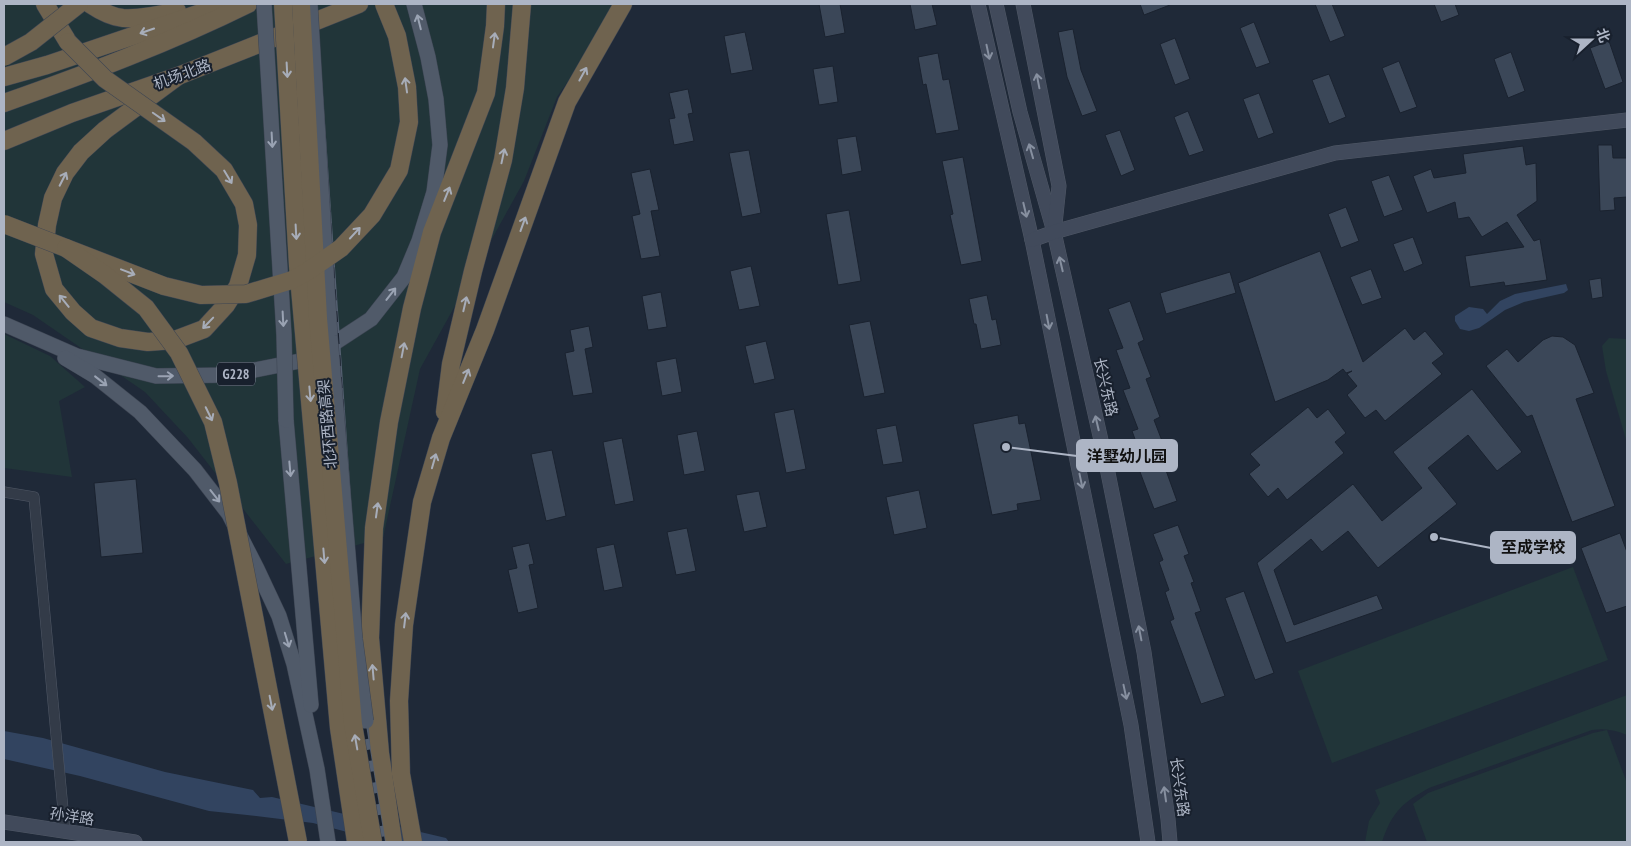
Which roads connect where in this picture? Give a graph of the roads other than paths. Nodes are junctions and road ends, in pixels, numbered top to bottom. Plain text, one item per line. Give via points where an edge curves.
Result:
1 (45, 4) edge
2 (80, 4) edge
3 (90, 4) edge
4 (204, 4) edge
5 (227, 4) edge
6 (248, 4) edge
7 (264, 4) edge
8 (283, 4) edge
9 (301, 4) edge
10 (310, 4) edge
11 (359, 4) edge
12 (384, 4) edge
13 (414, 4) edge
14 (496, 4) edge
15 (522, 4) edge
16 (623, 4) edge
17 (978, 4) edge
18 (996, 4) edge
19 (1023, 4) edge
20 (4, 57) edge
21 (178, 76) junction
22 (4, 77) edge
23 (4, 103) edge
24 (1627, 120) edge
25 (4, 140) edge
26 (4, 224) edge
27 (1054, 232) junction
28 (1032, 240) junction
29 (66, 248) junction
30 (4, 324) edge
31 (30, 336) junction
32 (441, 438) junction
33 (4, 492) edge
34 (317, 769) junction
35 (4, 822) edge
36 (65, 831) junction
37 (135, 842) edge
38 (298, 842) edge
39 (328, 842) edge
40 (356, 842) edge
41 (373, 842) edge
42 (383, 842) edge
43 (393, 842) edge
44 (413, 842) edge
45 (1148, 842) edge
46 (1170, 842) edge

1 -> 21 highway, bridge via 68,42 105,79 194,142 224,170 244,204 248,225 247,256 238,286 204,329 175,340 148,342 120,338 91,328 54,289 44,254 47,225 53,198 82,152 106,130
2 - 20 highway, bridge via 31,42
3 - 4 highway via 121,18 160,15
5 -> 22 highway
6 - 23 highway via 204,25
7 -> 34 main road, bridge via 286,420
8 -> 40 highway, 北环西路高架, bridge via 301,295 339,728
41 -> 9 highway, 北环西路高架, bridge via 353,724 318,318
10 - 42 main road, bridge via 330,336 355,639
11 - 21 highway, 机场北路
29 -> 12 highway, bridge via 164,286 202,295 246,294 270,288 308,271 341,248 372,215 399,170 409,122 407,87 397,36
31 -> 13 main road, G228 via 77,356 156,376 229,375 310,359 371,320 404,277 434,192 440,145 436,99
43 -> 14 highway via 380,753 370,638 374,528 389,422 412,308 432,232 486,93
32 -> 15 highway via 451,364 503,160 515,88
32 -> 16 highway via 485,330 567,102
17 -> 28 main road
27 -> 18 main road, 长兴东路 via 1020,112
27 -> 19 main road via 1058,186
21 - 25 highway, 机场北路
24 - 27 main road via 1335,153
26 - 29 highway, bridge
27 - 28 main road
46 -> 27 main road, 长兴东路 via 1144,652 1105,458
28 -> 45 main road via 1132,724
29 -> 38 highway, bridge via 146,308 179,353 213,422 230,493
30 - 31 main road, G228
31 -> 34 main road via 95,376 140,412 194,470 229,514 279,616 294,664
44 -> 32 highway via 401,774 399,701 404,625 422,502
33 - 36 street via 34,497
34 - 39 main road
35 - 36 main road, 孙洋路
36 - 37 main road, 孙洋路

